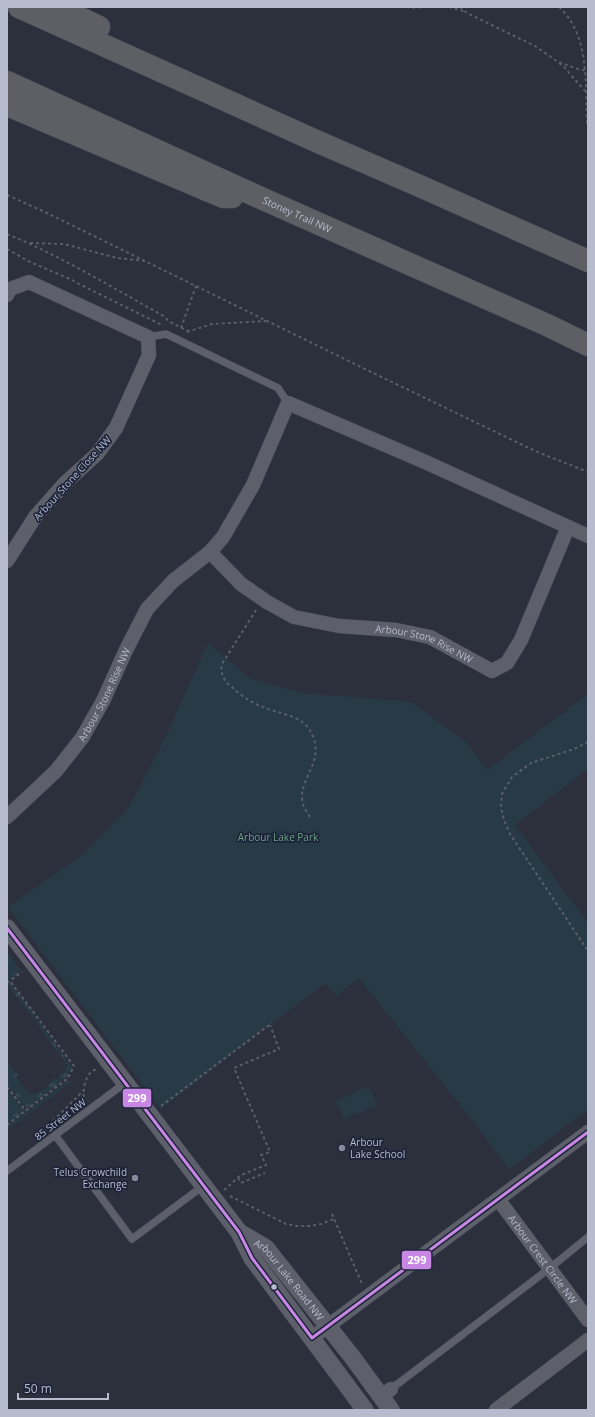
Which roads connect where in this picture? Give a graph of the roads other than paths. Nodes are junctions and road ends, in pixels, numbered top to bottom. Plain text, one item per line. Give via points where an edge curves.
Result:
1 (19, 7) edge
2 (57, 7) edge
3 (7, 82) edge
4 (7, 105) edge
5 (316, 141) junction
6 (263, 199) junction
7 (588, 261) edge
8 (7, 295) edge
9 (148, 337) junction
10 (588, 345) edge
11 (288, 403) junction
12 (568, 527) junction
13 (588, 536) edge
14 (210, 552) junction
15 (7, 561) edge
16 (7, 817) edge
17 (8, 931) edge
18 (125, 1083) junction
19 (588, 1132) edge
20 (55, 1135) junction
21 (7, 1171) edge
22 (204, 1185) junction
23 (498, 1199) junction
24 (239, 1232) junction
25 (588, 1236) edge
26 (550, 1268) junction
27 (588, 1320) edge
28 (328, 1326) junction
29 (312, 1338) junction
30 (588, 1340) edge
31 (388, 1399) edge
32 (365, 1410) edge
33 (496, 1410) edge

1 - 5 highway
2 - 5 highway via 286,120
3 - 6 highway, Stoney Trail NW
4 - 6 highway via 223,197
5 - 7 highway
6 - 10 highway, Stoney Trail NW via 540,321
8 - 9 street via 10,289 29,282
9 - 11 lane via 166,334 178,336 278,388
9 - 15 street, Arbour Stone Close NW via 149,355 116,428 97,454 65,483 35,517
11 - 12 street via 424,461
11 - 14 street, Arbour Stone Rise NW via 253,485 223,537
12 - 13 street
12 - 14 street, Arbour Stone Rise NW via 521,640 507,663 492,671 430,637 396,630 339,626 294,617 241,584
14 - 16 street, Arbour Stone Rise NW via 173,581 147,609 103,701 82,738 56,771
17 - 18 street, Arbour Lake Road NW
18 - 20 lane, 85 Street NW
18 - 22 street, Arbour Lake Road NW
19 - 23 street
20 - 21 lane, 85 Street NW
20 - 22 lane via 132,1239
22 - 24 street, Arbour Lake Road NW
23 - 26 street, Arbour Crest Circle NW
23 - 28 street
24 - 28 street, Arbour Lake Road NW via 266,1248
24 - 29 street, Arbour Lake Road NW via 252,1258
25 - 26 lane
26 - 27 street, Arbour Crest Circle NW
26 - 31 lane
28 - 29 street
28 - 31 street, Arbour Lake Road NW
29 - 32 street, Arbour Lake Road NW
30 - 33 street

